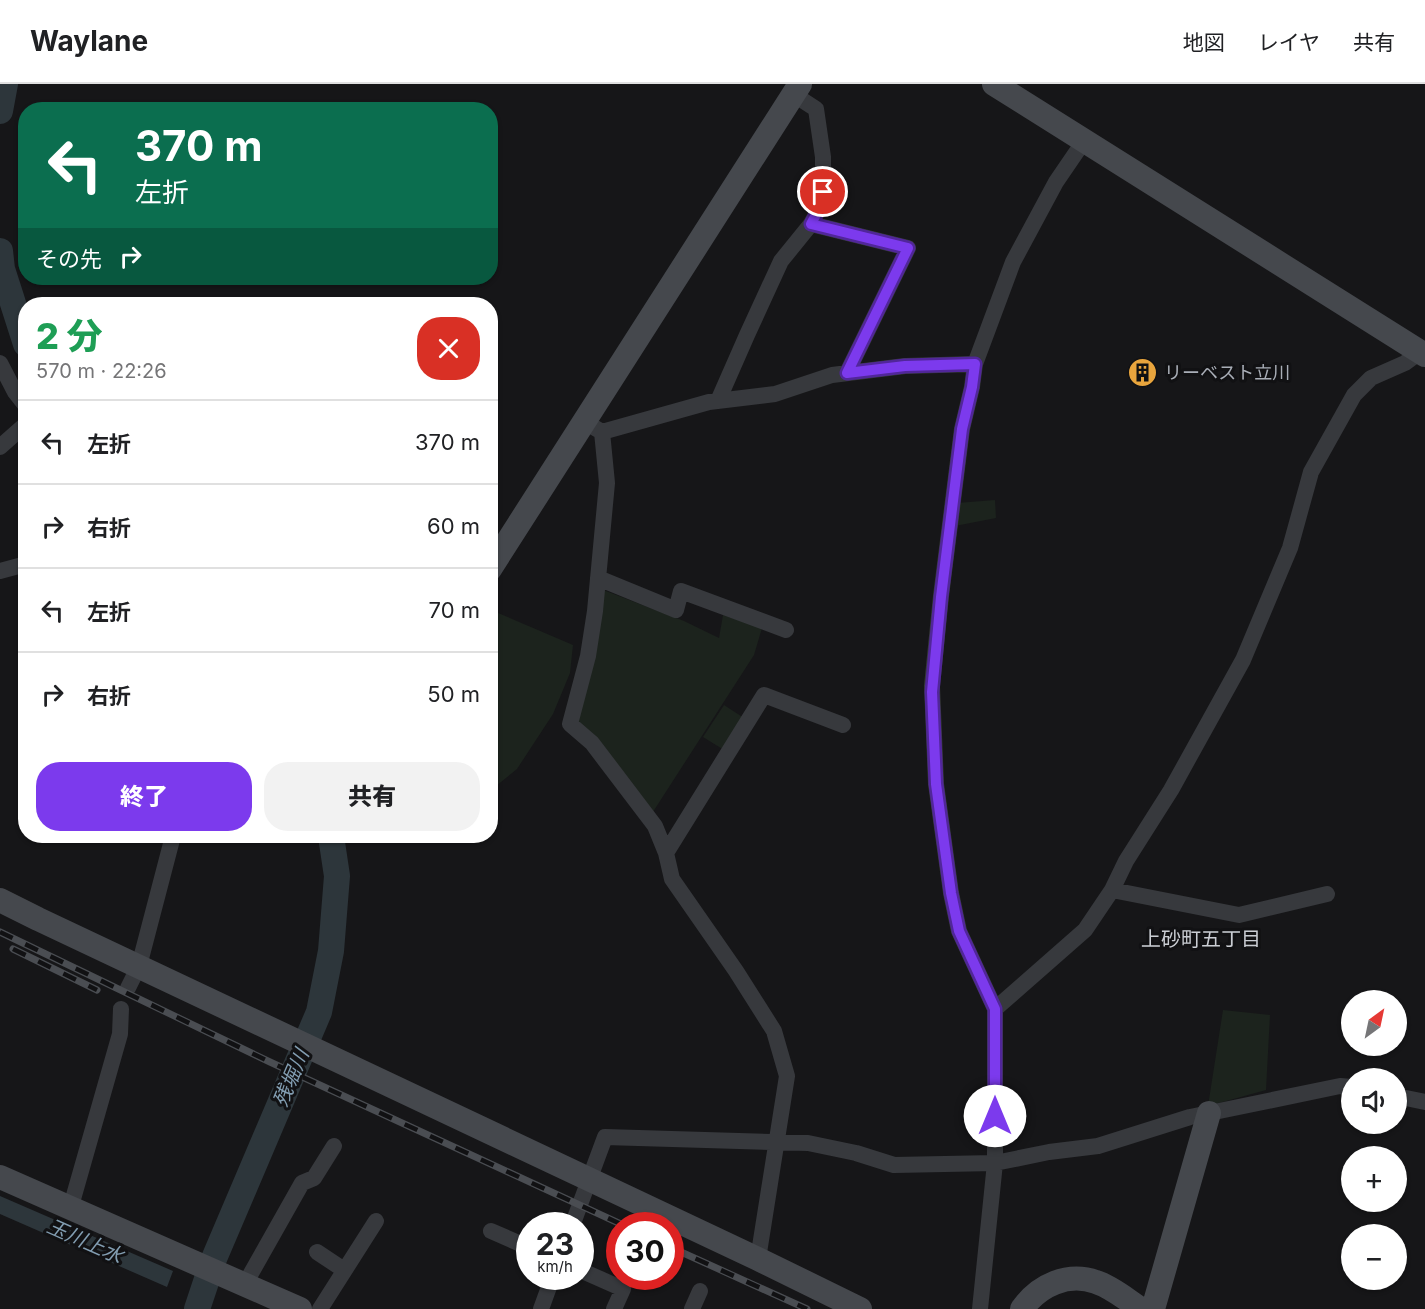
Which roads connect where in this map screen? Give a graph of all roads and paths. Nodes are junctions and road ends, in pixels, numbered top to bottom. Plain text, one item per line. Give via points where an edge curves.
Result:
1 (994, 84) edge
2 (796, 89) edge
3 (1084, 141) junction
4 (811, 224) junction
5 (1422, 354) edge
6 (0, 363) edge
7 (975, 364) junction
8 (847, 373) junction
9 (18, 396) edge
10 (718, 401) junction
11 (593, 427) junction
12 (18, 431) edge
13 (0, 447) edge
14 (498, 558) edge
15 (18, 566) edge
16 (0, 572) edge
17 (598, 578) junction
18 (786, 630) dead end
19 (843, 725) dead end
20 (171, 843) edge
21 (666, 853) junction
22 (1112, 890) junction
23 (1327, 894) dead end
24 (0, 900) edge
25 (139, 966) junction
26 (128, 988) dead end
27 (121, 1009) dead end
28 (995, 1009) junction
29 (1341, 1086) edge
30 (1407, 1098) edge
31 (1425, 1102) edge
32 (1209, 1113) junction
33 (777, 1142) junction
34 (334, 1146) dead end
35 (995, 1162) junction
36 (0, 1177) edge
37 (589, 1179) junction
38 (71, 1206) junction
39 (577, 1212) edge
40 (376, 1221) dead end
41 (491, 1231) dead end
42 (516, 1242) edge
43 (316, 1252) dead end
44 (759, 1259) junction
45 (344, 1270) junction
46 (594, 1276) edge
47 (237, 1281) junction
48 (548, 1290) edge
49 (700, 1291) dead end
50 (300, 1309) edge
51 (320, 1309) edge
52 (541, 1309) edge
53 (614, 1309) edge
54 (692, 1309) edge
55 (860, 1309) edge
56 (980, 1309) edge
57 (1022, 1309) edge
58 (1141, 1309) edge
59 (1153, 1309) edge

1 - 3 street
2 - 4 street via 816,109 823,157 823,192
2 - 11 street
3 - 5 street
3 - 7 street via 1056,182 1013,262
4 - 8 street via 908,248
4 - 10 street via 782,261
5 - 22 street via 1371,378 1354,395 1311,472 1290,548 1243,660
6 - 9 street
7 - 8 street
7 - 28 street via 962,429 932,692 936,784 951,893 959,931
8 - 10 street via 775,394
10 - 11 street
11 - 14 street
11 - 17 street via 607,483
12 - 13 street
15 - 16 street
17 - 18 street via 676,610 681,591
17 - 21 street via 588,656 570,724 592,744 656,826
19 - 21 street via 764,695
20 - 25 street
21 - 33 street via 672,879 774,1031 787,1076
22 - 23 street via 1239,915
22 - 28 street via 1085,930
24 - 25 street
25 - 26 street
25 - 37 street
27 - 38 street via 120,1034
28 - 35 street
29 - 32 street
30 - 31 street
32 - 35 street via 1098,1146
32 - 59 street
33 - 35 street via 817,1144 894,1165
33 - 37 street via 605,1137
33 - 44 street
34 - 47 street via 314,1178 302,1183
35 - 56 street
36 - 38 street
37 - 39 street
37 - 44 street
38 - 47 street
40 - 45 street
41 - 42 street
43 - 45 street
44 - 55 street
45 - 51 street
46 - 53 street via 623,1289
47 - 50 street
48 - 52 street
49 - 54 street
57 - 58 street via 1044,1288 1078,1278 1102,1284

